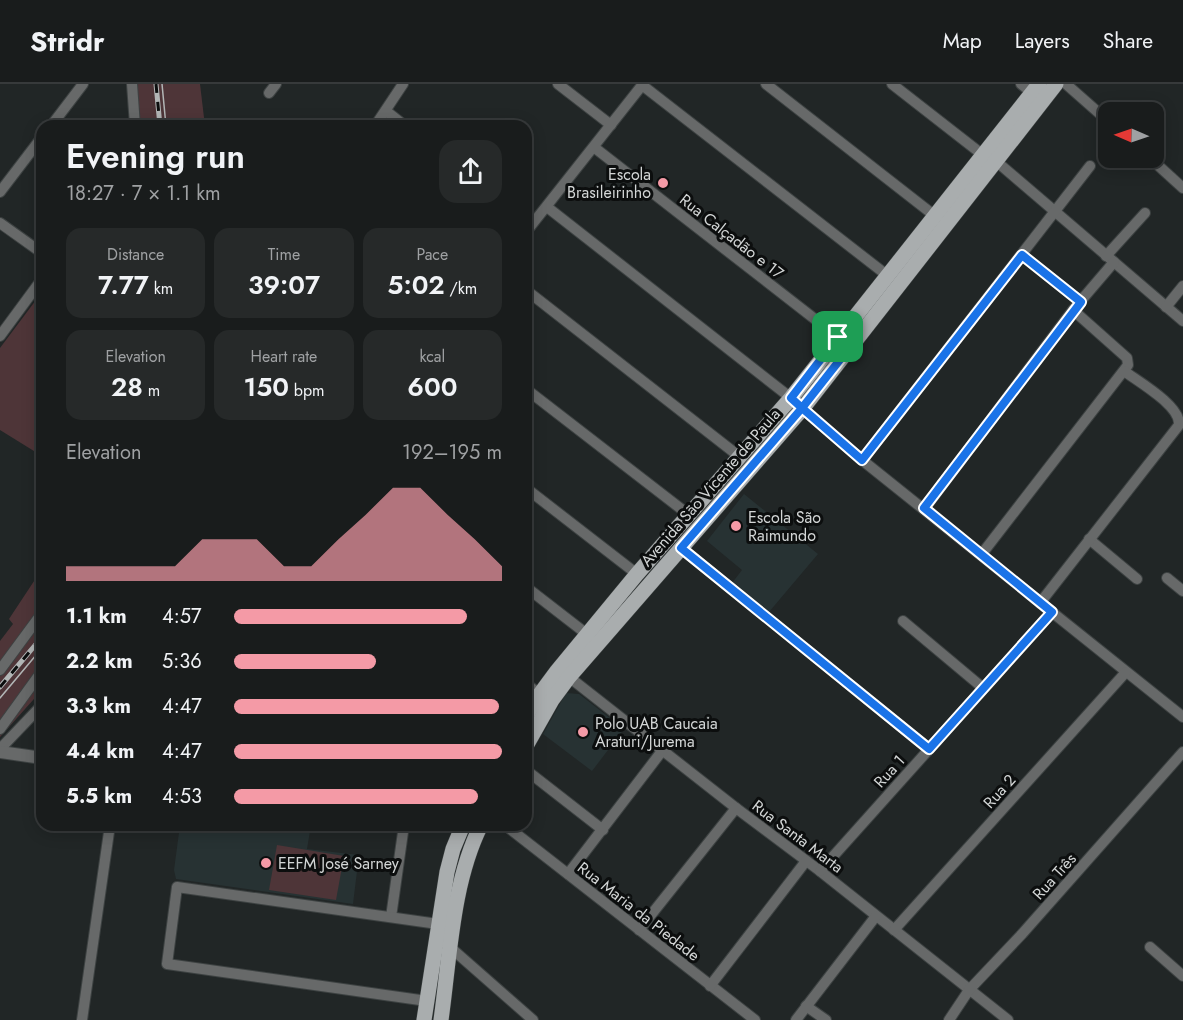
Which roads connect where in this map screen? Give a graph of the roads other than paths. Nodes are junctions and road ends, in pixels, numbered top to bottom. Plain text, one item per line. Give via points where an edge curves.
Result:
1 (83, 84) edge
2 (132, 84) edge
3 (403, 84) edge
4 (558, 84) edge
5 (766, 84) edge
6 (892, 84) edge
7 (1056, 84) edge
8 (1066, 84) edge
9 (643, 85) edge
10 (1031, 87) edge
11 (386, 111) junction
12 (1098, 112) edge
13 (56, 120) edge
14 (135, 120) edge
15 (379, 120) edge
16 (397, 120) edge
17 (611, 125) junction
18 (36, 145) edge
19 (595, 148) junction
20 (990, 158) junction
21 (1090, 166) dead end
22 (1161, 168) edge
23 (1183, 188) edge
24 (0, 192) edge
25 (547, 207) junction
26 (1054, 211) junction
27 (1145, 213) dead end
28 (935, 216) junction
29 (532, 222) edge
30 (0, 223) edge
31 (36, 249) edge
32 (1022, 255) junction
33 (1110, 259) junction
34 (888, 276) junction
35 (1183, 286) edge
36 (36, 287) edge
37 (532, 295) edge
38 (1077, 306) junction
39 (1166, 308) junction
40 (1183, 321) edge
41 (0, 336) edge
42 (844, 342) junction
43 (1124, 371) junction
44 (532, 394) edge
45 (791, 398) junction
46 (802, 408) junction
47 (740, 457) junction
48 (862, 460) junction
49 (532, 493) edge
50 (924, 508) junction
51 (689, 515) junction
52 (1089, 539) junction
53 (681, 548) junction
54 (981, 555) junction
55 (637, 574) junction
56 (1167, 578) dead end
57 (1137, 579) dead end
58 (1183, 591) edge
59 (532, 592) edge
60 (1040, 603) junction
61 (1052, 612) junction
62 (36, 621) edge
63 (903, 621) dead end
64 (588, 635) junction
65 (0, 670) edge
66 (1126, 672) junction
67 (569, 677) junction
68 (36, 680) edge
69 (532, 688) edge
70 (983, 688) junction
71 (540, 694) junction
72 (532, 707) edge
73 (36, 712) edge
74 (1183, 717) edge
75 (0, 729) edge
76 (532, 735) edge
77 (929, 749) junction
78 (0, 751) edge
79 (662, 751) junction
80 (1183, 752) edge
81 (36, 757) edge
82 (532, 775) edge
83 (736, 808) junction
84 (603, 830) junction
85 (109, 831) edge
86 (403, 831) edge
87 (461, 831) edge
88 (478, 831) edge
89 (513, 831) edge
90 (806, 861) junction
91 (820, 871) junction
92 (568, 874) junction
93 (876, 916) junction
94 (391, 917) junction
95 (438, 924) junction
96 (639, 930) junction
97 (894, 930) junction
98 (1150, 947) dead end
99 (451, 948) junction
100 (1183, 976) edge
101 (710, 986) junction
102 (969, 990) junction
103 (427, 1001) junction
104 (806, 1006) junction
105 (82, 1020) edge
106 (424, 1020) edge
107 (441, 1020) edge
108 (533, 1020) edge
109 (755, 1020) edge
110 (796, 1020) edge
111 (826, 1020) edge
112 (949, 1020) edge
113 (1008, 1020) edge

1 - 13 street
2 - 14 street
3 - 11 street
4 - 17 street
5 - 28 street
6 - 20 street
7 - 20 main road, Avenida São Vicente de Paula
8 - 12 street
9 - 17 street
9 - 34 street
10 - 20 main road, Avenida São Vicente de Paula
11 - 15 street
11 - 16 street
17 - 19 street
18 - 24 street
19 - 25 street
19 - 42 street, Rua Calçadão e 17
20 - 26 street
20 - 28 main road, Avenida São Vicente de Paula
20 - 42 main road, Avenida São Vicente de Paula
21 - 26 street
22 - 23 street
25 - 29 street
25 - 45 street
26 - 32 street
26 - 33 street
27 - 33 street
28 - 34 main road, Avenida São Vicente de Paula
30 - 31 street
32 - 38 street
32 - 48 street
33 - 38 street
33 - 39 street
34 - 42 main road, Avenida São Vicente de Paula
35 - 39 street
36 - 41 street
37 - 47 street
38 - 43 street via 1129,362
38 - 50 street
39 - 40 street
42 - 45 main road, Avenida São Vicente de Paula
42 - 46 main road, Avenida São Vicente de Paula
43 - 52 street via 1164,401 1180,420 1177,430
43 - 54 street
44 - 51 street
45 - 46 street
45 - 47 main road, Avenida São Vicente de Paula
46 - 48 street
46 - 53 main road, Avenida São Vicente de Paula
47 - 51 main road, Avenida São Vicente de Paula
48 - 50 street
49 - 55 street
50 - 54 street
51 - 55 main road, Avenida São Vicente de Paula
52 - 57 street
52 - 60 street
53 - 67 main road, Avenida São Vicente de Paula
53 - 77 street
54 - 60 street
55 - 64 main road, Avenida São Vicente de Paula
56 - 58 street
59 - 64 street
60 - 61 street
61 - 66 street
61 - 70 street, Rua 1
62 - 65 street
63 - 70 street
64 - 71 main road, Avenida São Vicente de Paula
66 - 74 street
66 - 97 street, Rua 2
67 - 76 main road, Avenida São Vicente de Paula
67 - 79 street, Rua Santa Marta
68 - 75 street
69 - 71 street
70 - 77 street, Rua 1
71 - 72 main road, Avenida São Vicente de Paula
73 - 78 street
77 - 91 street, Rua 1
78 - 81 street
79 - 83 street, Rua Santa Marta
79 - 84 street
80 - 102 street, Rua Três
82 - 84 street
83 - 90 street, Rua Santa Marta
83 - 96 street
84 - 92 street
85 - 105 street
86 - 94 street
87 - 95 main road via 447,872
88 - 99 main road via 463,868
89 - 92 street, Rua Maria da Piedade
90 - 91 street, Rua Santa Marta
90 - 101 street
91 - 93 street, Rua Santa Marta
92 - 96 street, Rua Maria da Piedade
93 - 97 street, Rua Santa Marta
93 - 104 street
94 - 95 street
94 - 103 street via 177,887 167,964
95 - 103 main road
96 - 101 street, Rua Maria da Piedade
97 - 102 street, Rua Santa Marta
98 - 100 street
99 - 107 main road
99 - 108 street
101 - 109 street, Rua Maria da Piedade
102 - 112 street, Rua Três
102 - 113 street, Rua Santa Marta
103 - 106 main road
104 - 110 street
104 - 111 street

